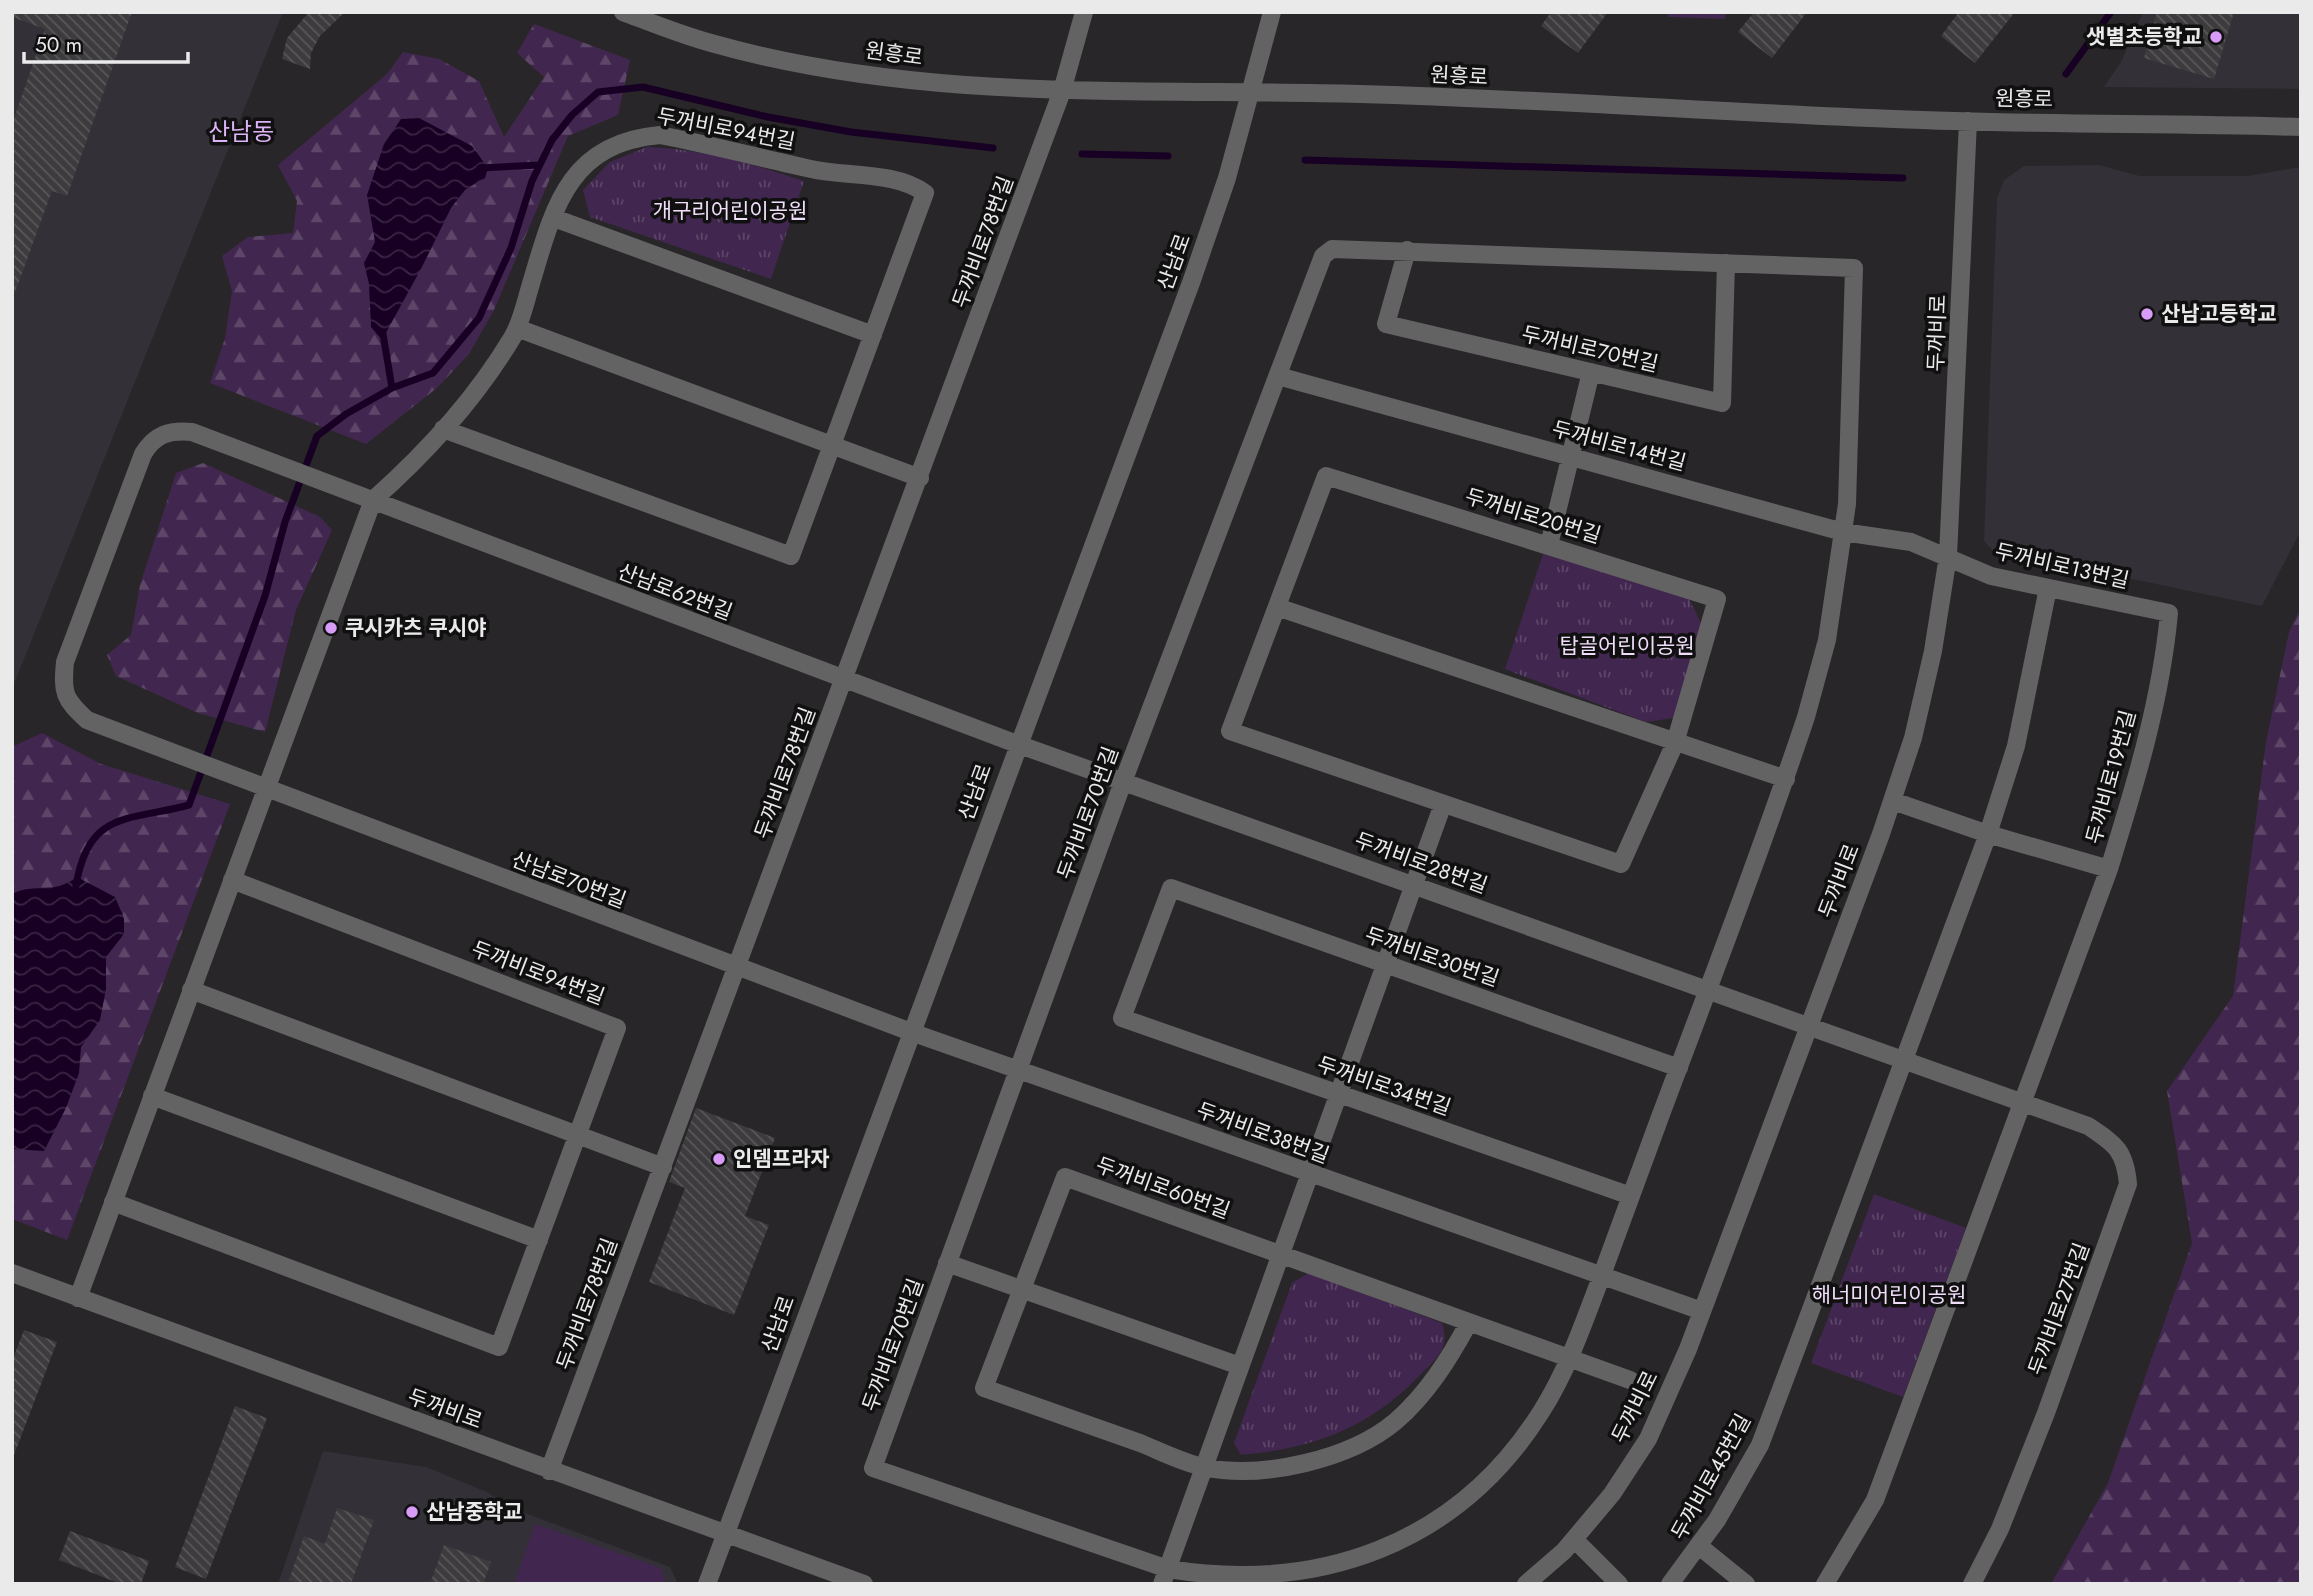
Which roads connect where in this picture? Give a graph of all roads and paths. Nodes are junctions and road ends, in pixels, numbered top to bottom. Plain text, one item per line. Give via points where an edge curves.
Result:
1 (623, 12) edge
2 (1084, 12) edge
3 (1272, 12) edge
4 (1062, 91) junction
5 (1252, 94) junction
6 (1968, 121) junction
7 (2301, 127) edge
8 (554, 218) junction
9 (1407, 250) junction
10 (1726, 263) junction
11 (517, 328) junction
12 (873, 335) junction
13 (1591, 372) junction
14 (1278, 376) junction
15 (443, 429) junction
16 (216, 441) joint
17 (832, 445) junction
18 (1570, 457) junction
19 (920, 478) junction
20 (373, 500) junction
21 (1843, 532) junction
22 (1549, 545) junction
23 (1948, 556) junction
24 (2048, 588) junction
25 (1277, 607) junction
26 (2169, 613) joint
27 (844, 680) junction
28 (1675, 743) junction
29 (1017, 744) junction
30 (1786, 779) junction
31 (1123, 782) junction
32 (266, 790) junction
33 (1893, 801) junction
34 (1443, 804) junction
35 (1988, 834) junction
36 (2109, 869) junction
37 (232, 880) junction
38 (1414, 885) junction
39 (1385, 964) junction
40 (737, 968) junction
41 (191, 990) junction
42 (1707, 990) junction
43 (1122, 1018) joint
44 (1809, 1026) junction
45 (911, 1032) junction
46 (1903, 1060) junction
47 (1679, 1068) junction
48 (1017, 1070) junction
49 (1338, 1094) junction
50 (152, 1096) junction
51 (2021, 1101) junction
52 (577, 1135) junction
53 (663, 1167) junction
54 (1309, 1174) junction
55 (1631, 1196) junction
56 (113, 1202) junction
57 (539, 1240) junction
58 (1280, 1254) junction
59 (947, 1263) junction
60 (12, 1273) edge
61 (1601, 1276) junction
62 (1022, 1289) junction
63 (78, 1298) junction
64 (1702, 1311) junction
65 (1468, 1324) junction
66 (1569, 1357) junction
67 (1240, 1366) junction
68 (1630, 1380) dead end
69 (1204, 1467) junction
70 (550, 1471) junction
71 (724, 1534) junction
72 (1574, 1539) junction
73 (1699, 1546) junction
74 (1165, 1576) edge
75 (707, 1584) edge
76 (864, 1584) edge
77 (1526, 1584) edge
78 (1619, 1584) edge
79 (1670, 1584) edge
80 (1746, 1584) edge
81 (1825, 1584) edge
82 (1972, 1584) edge

1 - 4 street, 원흥로 via 710,43 789,61 898,79
2 - 4 street, 두꺼비로78번길
3 - 5 street, 산남로
4 - 5 street, 원흥로
4 - 19 street, 두꺼비로78번길
5 - 6 street, 원흥로 via 1360,94
5 - 29 street, 산남로 via 1192,281
6 - 7 street, 원흥로
6 - 23 street, 두꺼비로
8 - 11 street, 두꺼비로94번길
8 - 12 street
8 - 12 street, 두꺼비로94번길 via 570,181 589,159 637,137 660,135 833,173 913,184 925,194
9 - 10 street, 두꺼비로70번길
9 - 13 street, 두꺼비로70번길 via 1386,324
9 - 14 street, 두꺼비로70번길 via 1332,249 1323,256
10 - 13 street, 두꺼비로70번길 via 1722,403
10 - 21 street, 두꺼비로70번길 via 1854,268
11 - 15 street, 두꺼비로94번길
11 - 17 street
12 - 17 street
13 - 18 street
14 - 18 street, 두꺼비로14번길
14 - 31 street, 두꺼비로70번길
15 - 17 street via 791,556
15 - 20 street, 두꺼비로94번길
16 - 20 street, 산남로62번길
16 - 32 street, 산남로70번길 via 173,430 150,443 65,662 62,689 87,720
17 - 19 street
18 - 21 street, 두꺼비로14번길
18 - 22 street
19 - 27 street, 두꺼비로78번길
20 - 27 street, 산남로62번길
20 - 32 street, 두꺼비로94번길
21 - 23 street, 두꺼비로14번길 via 1911,542
21 - 30 street via 1827,640
22 - 25 street, 두꺼비로20번길 via 1326,476
22 - 28 street, 두꺼비로20번길 via 1717,599
23 - 24 street, 두꺼비로13번길 via 1991,576
23 - 33 street, 두꺼비로 via 1927,676
24 - 26 street, 두꺼비로13번길
24 - 35 street via 2016,746
25 - 28 street
25 - 34 street, 두꺼비로20번길 via 1230,731
26 - 36 street, 두꺼비로19번길 via 2165,655 2143,757
27 - 29 street, 산남로62번길
27 - 40 street, 두꺼비로78번길
28 - 30 street
28 - 34 street, 두꺼비로20번길 via 1621,864
29 - 31 street, 두꺼비로28번길
29 - 45 street, 산남로
30 - 42 street
31 - 38 street, 두꺼비로28번길
31 - 48 street, 두꺼비로70번길
32 - 37 street, 두꺼비로94번길
32 - 40 street, 산남로70번길
33 - 35 street, 두꺼비로19번길
33 - 44 street, 두꺼비로
34 - 38 street
35 - 36 street, 두꺼비로19번길
35 - 46 street
36 - 51 street
37 - 41 street, 두꺼비로94번길
37 - 52 street, 두꺼비로94번길 via 617,1028
38 - 39 street
38 - 42 street, 두꺼비로28번길
39 - 43 street, 두꺼비로30번길 via 1171,888
39 - 47 street, 두꺼비로30번길
39 - 49 street
40 - 45 street, 산남로70번길
40 - 53 street, 두꺼비로78번길
41 - 50 street, 두꺼비로94번길
41 - 52 street
42 - 44 street, 두꺼비로28번길
42 - 47 street
43 - 49 street, 두꺼비로34번길
44 - 46 street, 두꺼비로27번길
44 - 64 street, 두꺼비로
45 - 48 street, 두꺼비로38번길
45 - 71 street, 산남로
46 - 51 street, 두꺼비로27번길
46 - 73 street, 두꺼비로45번길 via 1760,1445
47 - 55 street
48 - 54 street, 두꺼비로38번길
48 - 59 street, 두꺼비로70번길
49 - 54 street
49 - 55 street, 두꺼비로34번길
50 - 56 street, 두꺼비로94번길
50 - 57 street
51 - 81 street via 1875,1500
51 - 82 street, 두꺼비로27번길 via 2088,1126 2115,1144 2126,1163 2128,1184 2046,1413 2000,1529
52 - 53 street
52 - 57 street, 두꺼비로94번길
53 - 70 street, 두꺼비로78번길
54 - 58 street
54 - 61 street, 두꺼비로38번길
55 - 61 street
56 - 57 street, 두꺼비로94번길 via 499,1347
56 - 63 street, 두꺼비로94번길
58 - 62 street, 두꺼비로60번길 via 1065,1177
58 - 65 street, 두꺼비로60번길
58 - 67 street
59 - 62 street
59 - 74 street, 두꺼비로70번길 via 873,1468
60 - 63 street, 두꺼비로
61 - 64 street, 두꺼비로38번길
61 - 66 street
62 - 67 street
62 - 69 street, 두꺼비로60번길 via 985,1388
63 - 70 street, 두꺼비로
64 - 72 street, 두꺼비로 via 1648,1439 1612,1494
65 - 66 street, 두꺼비로60번길
65 - 69 street, 두꺼비로60번길 via 1428,1388 1395,1422 1362,1441 1282,1468
66 - 68 street, 두꺼비로60번길
66 - 74 street via 1543,1410 1491,1478 1411,1536 1370,1555 1319,1569 1270,1576
67 - 69 street
69 - 74 street
70 - 71 street, 두꺼비로
71 - 75 street, 산남로
71 - 76 street, 두꺼비로
72 - 77 street, 두꺼비로
72 - 78 street
73 - 79 street, 두꺼비로45번길
73 - 80 street

